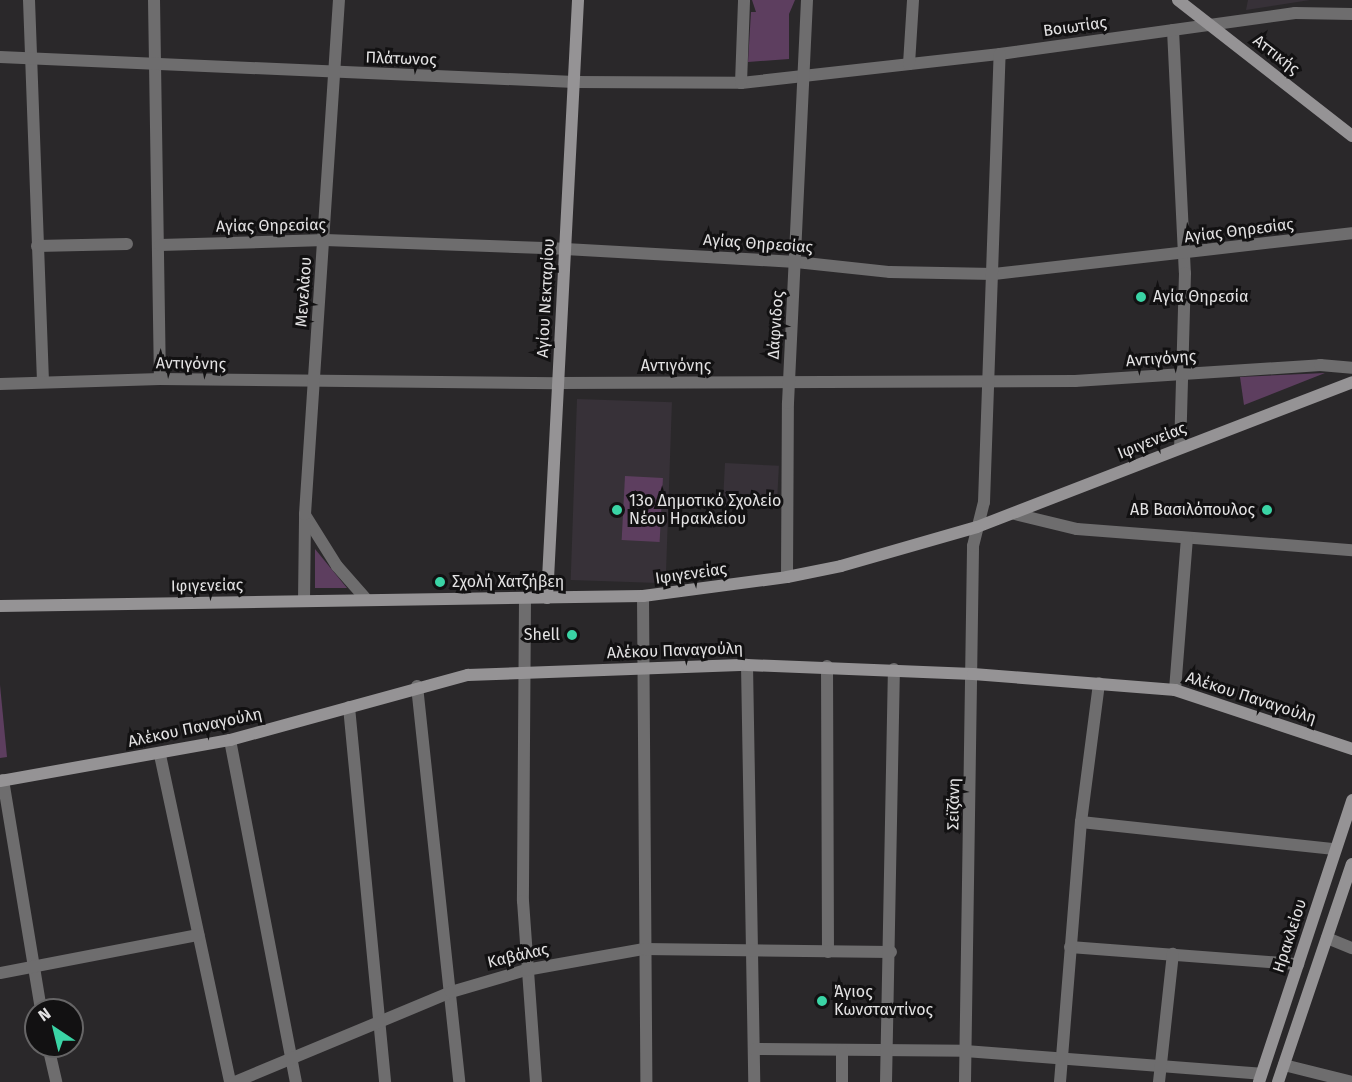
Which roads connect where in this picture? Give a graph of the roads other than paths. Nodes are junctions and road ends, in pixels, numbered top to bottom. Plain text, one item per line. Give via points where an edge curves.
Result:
1 (29, 0) edge
2 (154, 0) edge
3 (339, 0) edge
4 (578, 0) edge
5 (744, 0) edge
6 (807, 0) edge
7 (913, 0) edge
8 (1178, 0) edge
9 (1352, 14) edge
10 (1211, 25) junction
11 (1173, 30) junction
12 (1000, 54) junction
13 (0, 57) edge
14 (31, 58) junction
15 (909, 64) junction
16 (156, 65) junction
17 (335, 73) junction
18 (801, 75) junction
19 (574, 82) junction
20 (741, 83) junction
21 (1352, 136) edge
22 (1352, 233) edge
23 (325, 240) junction
24 (127, 244) dead end
25 (160, 245) junction
26 (38, 246) junction
27 (565, 249) junction
28 (1184, 254) junction
29 (796, 262) junction
30 (994, 274) junction
31 (1352, 368) edge
32 (1183, 374) junction
33 (160, 379) junction
34 (988, 380) junction
35 (314, 381) junction
36 (789, 381) junction
37 (43, 382) junction
38 (1352, 382) edge
39 (558, 383) junction
40 (0, 384) edge
41 (1180, 448) junction
42 (305, 514) junction
43 (1015, 514) junction
44 (977, 527) junction
45 (1187, 538) junction
46 (1352, 550) edge
47 (787, 577) junction
48 (643, 596) junction
49 (547, 598) junction
50 (366, 599) junction
51 (525, 599) junction
52 (304, 601) junction
53 (0, 606) edge
54 (747, 665) junction
55 (827, 666) junction
56 (642, 668) junction
57 (894, 669) junction
58 (525, 672) junction
59 (973, 674) junction
60 (1099, 683) junction
61 (417, 686) junction
62 (1175, 690) junction
63 (349, 707) junction
64 (230, 740) junction
65 (1352, 749) edge
66 (160, 754) junction
67 (1, 780) edge
68 (1352, 800) edge
69 (1082, 822) junction
70 (1335, 849) junction
71 (1352, 866) edge
72 (198, 935) junction
73 (1327, 938) junction
74 (1070, 947) junction
75 (1352, 948) edge
76 (644, 949) junction
77 (751, 950) junction
78 (828, 952) junction
79 (891, 952) junction
80 (1173, 954) junction
81 (1298, 964) junction
82 (31, 967) junction
83 (526, 970) junction
84 (0, 973) edge
85 (451, 992) junction
86 (37, 998) edge
87 (381, 1022) junction
88 (754, 1049) junction
89 (842, 1050) junction
90 (888, 1050) junction
91 (966, 1052) junction
92 (1063, 1057) junction
93 (51, 1058) edge
94 (292, 1059) junction
95 (1161, 1064) junction
96 (1284, 1065) junction
97 (1260, 1078) edge
98 (56, 1082) edge
99 (230, 1082) edge
100 (235, 1082) edge
101 (296, 1082) edge
102 (385, 1082) edge
103 (459, 1082) edge
104 (536, 1082) edge
105 (646, 1082) edge
106 (754, 1082) edge
107 (842, 1082) edge
108 (886, 1082) edge
109 (965, 1082) edge
110 (1060, 1082) edge
111 (1159, 1082) edge
112 (1278, 1082) edge
113 (1352, 1082) edge

1 - 14 street
2 - 16 street
3 - 17 street, Μενελάου
4 - 19 street, Αγίου Νεκταρίου
5 - 20 street
6 - 18 street, Δάφνιδος
7 - 15 street
8 - 10 street, Αττικής
9 - 10 street, Βοιωτίας via 1295,13
10 - 11 street, Βοιωτίας
10 - 21 street, Αττικής
11 - 12 street, Βοιωτίας
11 - 28 street
12 - 15 street, Βοιωτίας
12 - 30 street, Σεϊζάνη
13 - 14 street, Πλάτωνος
14 - 16 street, Πλάτωνος
14 - 26 street
15 - 18 street, Βοιωτίας
16 - 17 street, Πλάτωνος
16 - 25 street
17 - 19 street, Πλάτωνος
17 - 23 street, Μενελάου
18 - 20 street, Πλάτωνος
18 - 29 street, Δάφνιδος
19 - 20 street, Πλάτωνος
19 - 27 street, Αγίου Νεκταρίου
22 - 28 street, Αγίας Θηρεσίας
23 - 25 street, Αγίας Θηρεσίας
23 - 27 street, Αγίας Θηρεσίας
23 - 35 street, Μενελάου
24 - 26 street
25 - 33 street
26 - 37 street
27 - 29 street, Αγίας Θηρεσίας
27 - 39 street, Αγίου Νεκταρίου
28 - 30 street, Αγίας Θηρεσίας
28 - 32 street
29 - 30 street, Αγίας Θηρεσίας via 890,272
29 - 36 street, Δάφνιδος
30 - 34 street, Σεϊζάνη
31 - 32 street, Αντιγόνης via 1320,365
32 - 34 street, Αντιγόνης via 1075,381
32 - 41 street
33 - 35 street, Αντιγόνης
33 - 37 street, Αντιγόνης
34 - 36 street, Αντιγόνης
34 - 44 street, Σεϊζάνη via 984,502
35 - 39 street, Αντιγόνης
35 - 42 street, Μενελάου
36 - 39 street, Αντιγόνης
36 - 47 street, Δάφνιδος
37 - 40 street, Αντιγόνης
38 - 41 street, Ιφιγενείας
39 - 49 street, Αγίου Νεκταρίου
41 - 43 street, Ιφιγενείας
42 - 50 street via 337,566
42 - 52 street, Μενελάου
43 - 44 street, Ιφιγενείας
43 - 45 street via 1077,529
44 - 47 street, Ιφιγενείας via 841,566
44 - 59 street, Σεϊζάνη
45 - 46 street
45 - 62 street
47 - 48 street, Ιφιγενείας
48 - 49 street, Ιφιγενείας
48 - 56 street
49 - 51 street, Ιφιγενείας
50 - 51 street, Ιφιγενείας
50 - 52 street, Ιφιγενείας
51 - 58 street
52 - 53 street, Ιφιγενείας
54 - 55 street, Αλέκου Παναγούλη
54 - 56 street, Αλέκου Παναγούλη
54 - 77 street
55 - 57 street, Αλέκου Παναγούλη
55 - 78 street
56 - 58 street, Αλέκου Παναγούλη
56 - 76 street
57 - 59 street, Αλέκου Παναγούλη
57 - 79 street
58 - 61 street, Αλέκου Παναγούλη via 468,675
58 - 83 street
59 - 60 street, Αλέκου Παναγούλη
59 - 91 street, Σεϊζάνη
60 - 62 street, Αλέκου Παναγούλη
60 - 69 street
61 - 63 street, Αλέκου Παναγούλη
61 - 85 street
62 - 65 street, Αλέκου Παναγούλη
63 - 64 street, Αλέκου Παναγούλη
63 - 87 street
64 - 66 street, Αλέκου Παναγούλη
64 - 94 street
66 - 67 street, Αλέκου Παναγούλη
66 - 72 street
67 - 82 street
68 - 70 street, Ηρακλείου
69 - 70 street
69 - 74 street
70 - 81 street, Ηρακλείου
71 - 73 street
72 - 82 street
72 - 99 street
73 - 75 street
73 - 96 street
74 - 80 street
74 - 92 street
76 - 77 street, Καβάλας
76 - 83 street, Καβάλας
76 - 105 street
77 - 78 street, Καβάλας
77 - 88 street
78 - 79 street, Καβάλας
79 - 90 street
80 - 81 street
80 - 95 street
81 - 97 street, Ηρακλείου
82 - 84 street
82 - 86 street
83 - 85 street, Καβάλας
83 - 104 street
85 - 87 street, Καβάλας
85 - 103 street
87 - 94 street, Καβάλας
87 - 102 street
88 - 89 street
88 - 106 street
89 - 90 street
89 - 107 street
90 - 91 street
90 - 108 street
91 - 92 street
91 - 109 street, Σεϊζάνη
92 - 95 street
92 - 110 street
93 - 98 street
94 - 100 street, Καβάλας
94 - 101 street
95 - 97 street
95 - 111 street
96 - 112 street
96 - 113 street

